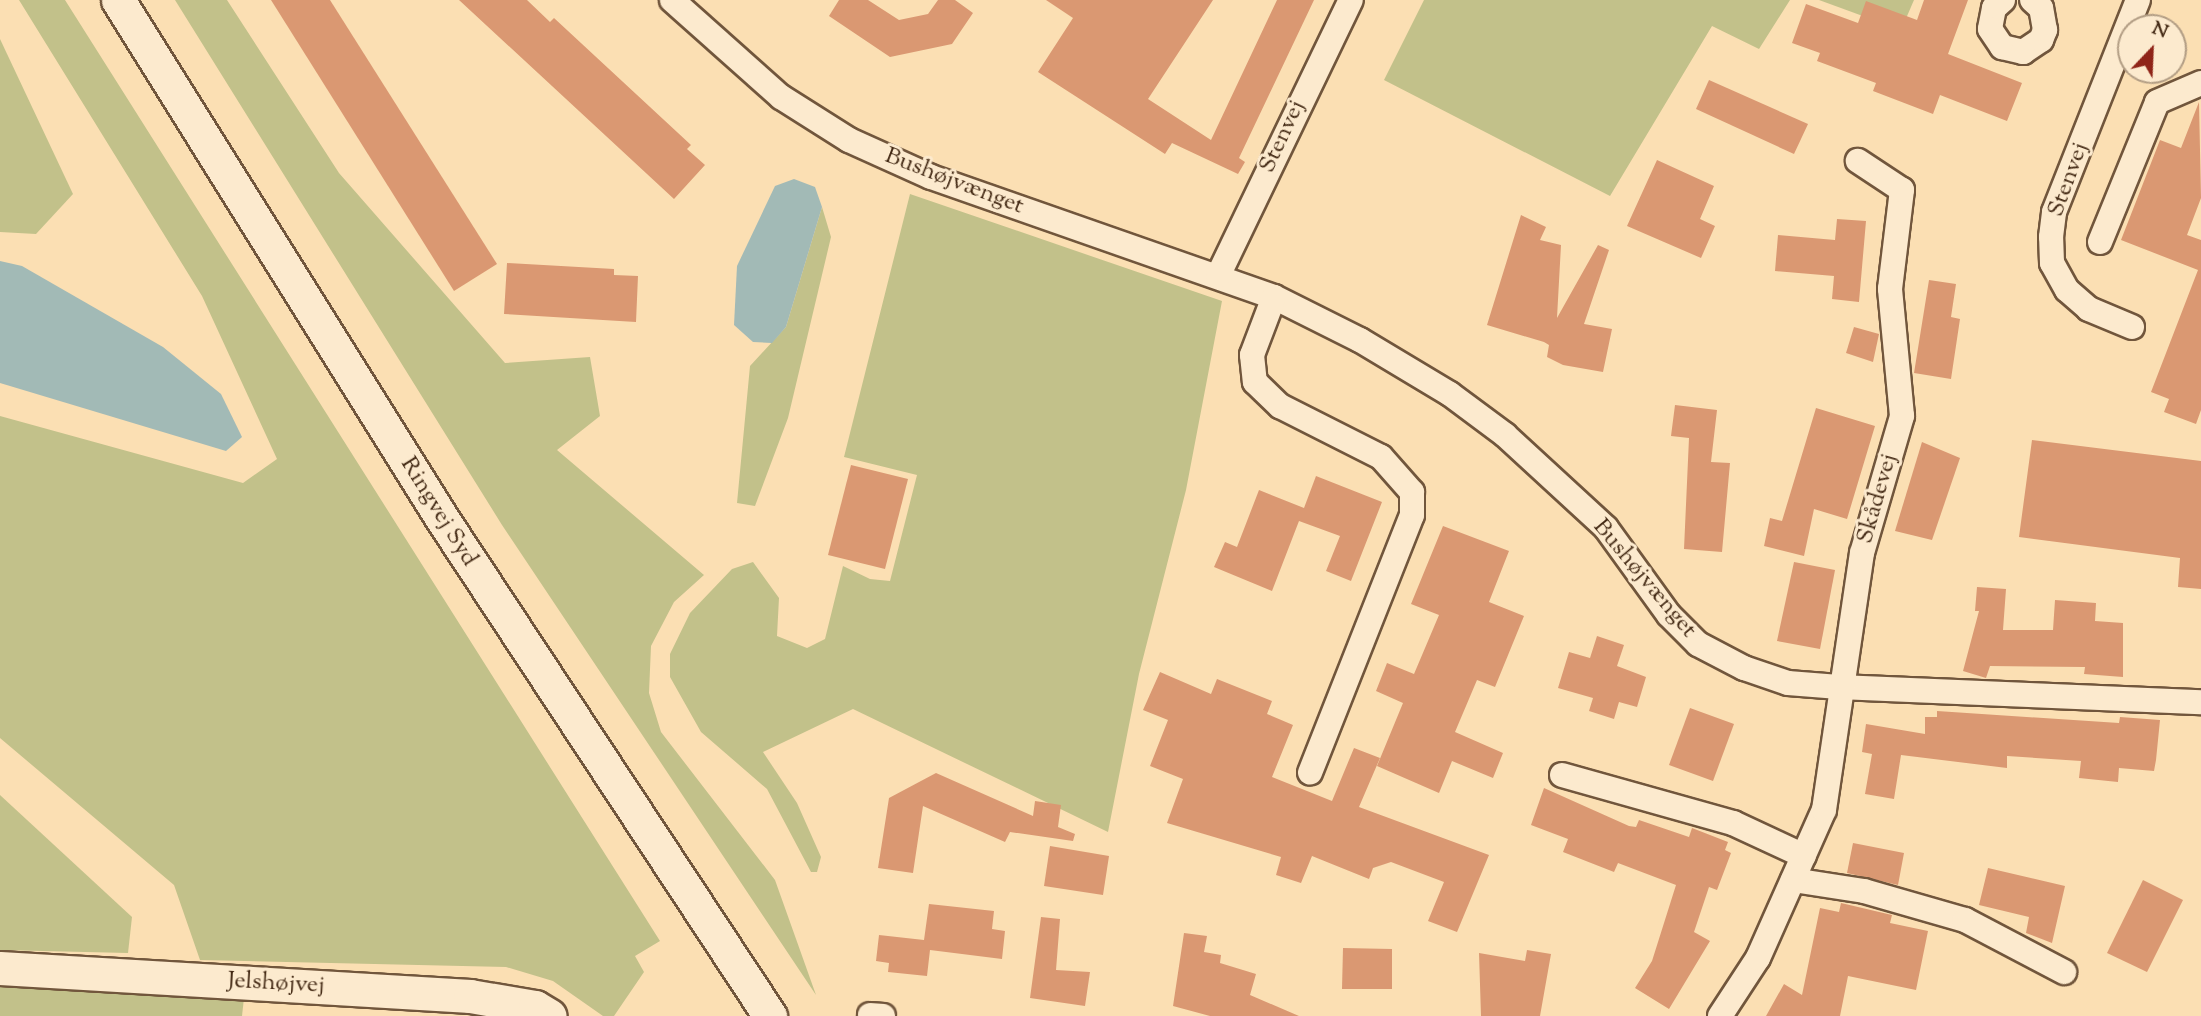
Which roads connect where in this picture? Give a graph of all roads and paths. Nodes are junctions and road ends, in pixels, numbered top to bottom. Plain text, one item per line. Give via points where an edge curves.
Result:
1 (118, 0) edge
2 (672, 0) edge
3 (1351, 0) edge
4 (2003, 0) edge
5 (2033, 0) edge
6 (2138, 0) edge
7 (2201, 83) edge
8 (1858, 161) dead end
9 (2100, 242) dead end
10 (1218, 276) junction
11 (1273, 297) junction
12 (2132, 327) dead end
13 (1839, 687) junction
14 (2201, 702) edge
15 (1310, 772) dead end
16 (1562, 775) dead end
17 (1804, 856) junction
18 (1793, 880) junction
19 (0, 968) edge
20 (2064, 972) dead end
21 (550, 1016) edge
22 (769, 1016) edge
23 (1720, 1016) edge

1 - 22 main road, Ringvej Syd via 441,517
2 - 10 street, Bushøjvænget via 781,97 849,140 931,177
3 - 10 street, Stenvej
4 - 5 street via 1994,8 1990,29 2002,47 2013,52 2033,48 2045,30 2042,8
6 - 12 street, Stenvej via 2054,212 2051,237 2052,263 2067,290 2089,309
7 - 9 street via 2157,102
8 - 13 street, Skådevej via 1902,190 1890,289 1902,416 1862,553
10 - 11 street, Bushøjvænget
11 - 13 street, Bushøjvænget via 1360,340 1450,394 1505,435 1606,528 1669,615 1698,644 1788,683
11 - 15 street via 1252,355 1255,383 1280,406 1381,457 1412,492 1412,516
13 - 14 street, Bushøjvænget
13 - 17 street, Skådevej via 1824,810
16 - 17 street via 1733,823
17 - 18 street, Skådevej
18 - 20 street via 1864,891 1965,920
18 - 23 street, Skådevej via 1758,958
19 - 21 main road, Jelshøjvej via 470,996 535,1007

